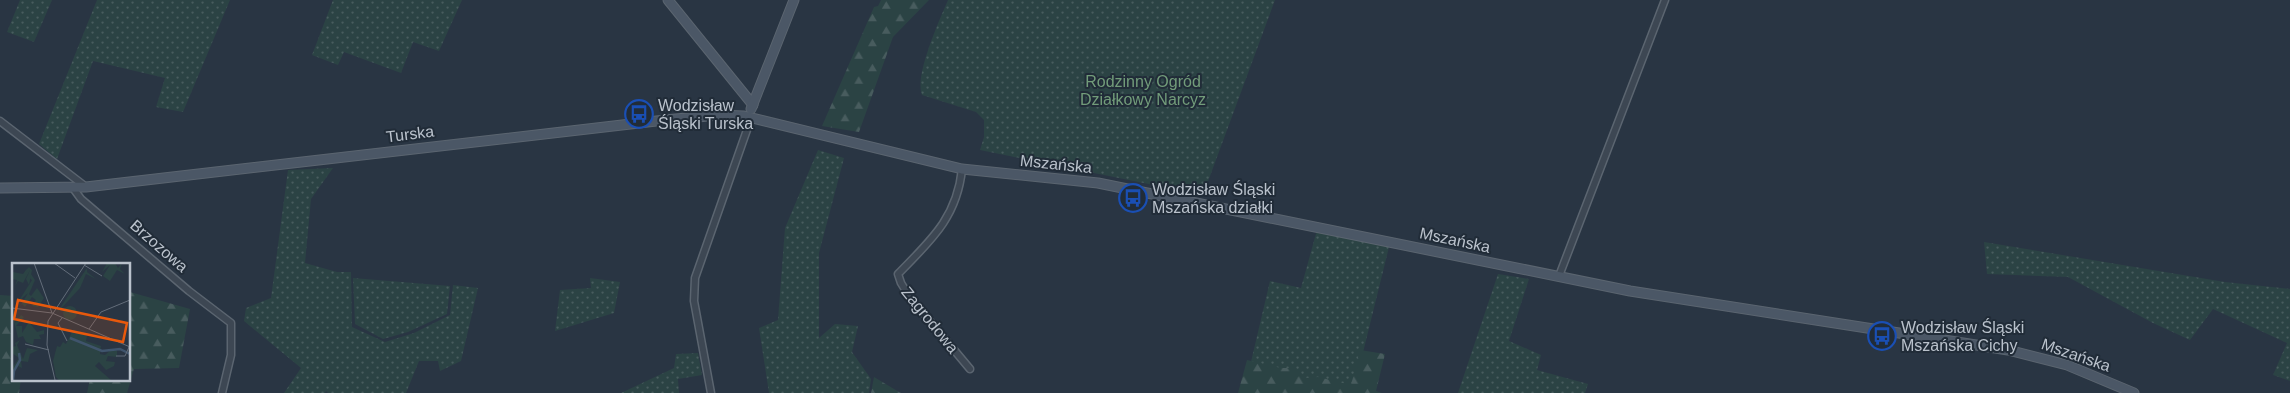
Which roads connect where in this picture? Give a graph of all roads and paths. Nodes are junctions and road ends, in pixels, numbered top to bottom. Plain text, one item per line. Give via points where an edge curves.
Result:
1 (668, 0) edge
2 (794, 0) edge
3 (1665, 0) edge
4 (753, 105) junction
5 (750, 117) junction
6 (0, 121) edge
7 (768, 121) joint
8 (962, 170) junction
9 (86, 187) junction
10 (0, 188) edge
11 (73, 188) junction
12 (1559, 276) junction
13 (970, 369) dead end
14 (222, 393) edge
15 (711, 393) edge
16 (2134, 393) edge

1 - 4 street
2 - 4 street
3 - 12 street
4 - 5 street
5 - 7 street, Turska
5 - 9 street, Turska via 722,115 665,120
5 - 15 street via 695,278 694,301
6 - 9 street
7 - 8 street, Mszańska
8 - 12 street, Mszańska via 1098,183
8 - 13 street, Zagrodowa via 953,209 937,234 898,274 909,296
9 - 11 street, Turska
10 - 11 street
11 - 14 street, Brzozowa via 80,199 231,323 231,355
12 - 16 street, Mszańska via 1630,291 2008,350 2067,365

